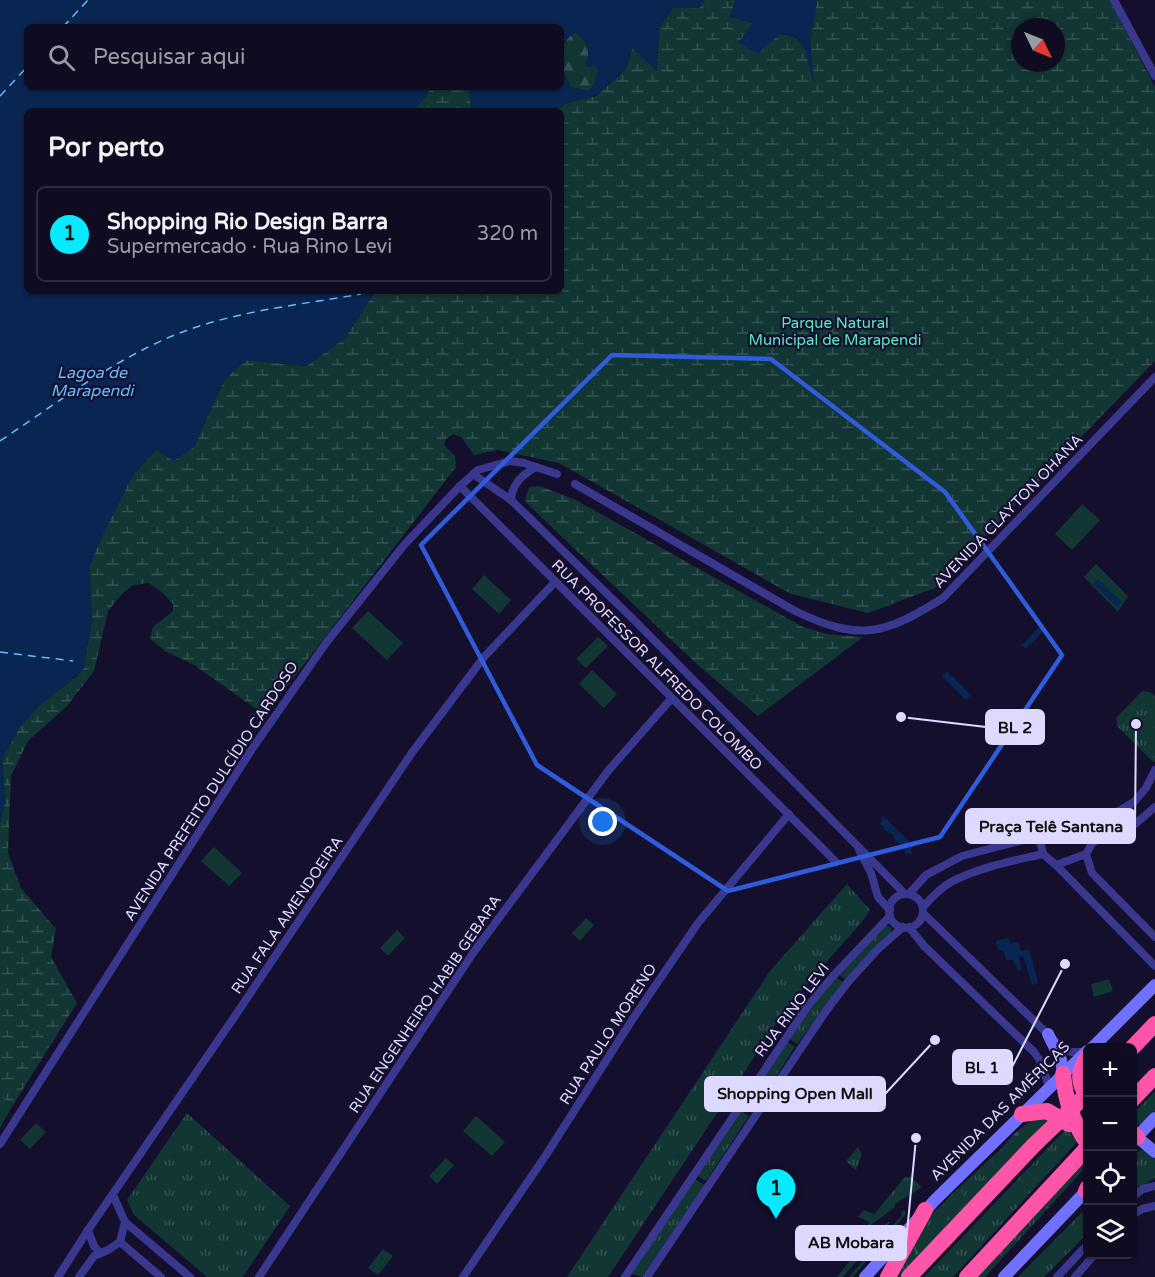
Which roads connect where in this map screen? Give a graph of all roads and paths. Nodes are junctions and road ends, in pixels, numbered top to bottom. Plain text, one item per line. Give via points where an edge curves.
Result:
1 (1114, 0) edge
2 (1155, 76) edge
3 (1155, 377) edge
4 (536, 467) junction
5 (473, 474) junction
6 (557, 474) dead end
7 (575, 484) dead end
8 (460, 486) junction
9 (511, 500) junction
10 (555, 582) junction
11 (671, 699) junction
12 (1155, 770) edge
13 (1155, 807) edge
14 (789, 814) junction
15 (1085, 822) junction
16 (1040, 836) junction
17 (853, 840) junction
18 (1093, 842) junction
19 (1043, 854) junction
20 (1086, 854) junction
21 (836, 862) dead end
22 (1056, 865) junction
23 (907, 894) junction
24 (923, 910) junction
25 (890, 913) junction
26 (906, 927) junction
27 (1155, 937) edge
28 (1155, 966) edge
29 (1155, 985) edge
30 (1155, 1024) edge
31 (1048, 1034) junction
32 (1098, 1043) edge
33 (1136, 1043) edge
34 (1083, 1050) edge
35 (1083, 1057) edge
36 (1083, 1067) edge
37 (1063, 1074) junction
38 (1155, 1076) edge
39 (1049, 1088) junction
40 (1083, 1088) edge
41 (1085, 1097) edge
42 (1135, 1097) edge
43 (1022, 1114) junction
44 (1066, 1114) junction
45 (1155, 1119) edge
46 (1137, 1134) edge
47 (1083, 1139) edge
48 (1137, 1139) edge
49 (0, 1144) edge
50 (1083, 1144) edge
51 (1155, 1152) edge
52 (1155, 1186) edge
53 (1083, 1193) edge
54 (1137, 1194) edge
55 (112, 1195) junction
56 (1155, 1206) edge
57 (925, 1210) junction
58 (1137, 1212) edge
59 (125, 1222) junction
60 (88, 1230) junction
61 (120, 1242) junction
62 (1083, 1249) edge
63 (99, 1252) junction
64 (1091, 1259) edge
65 (628, 1276) edge
66 (58, 1277) edge
67 (79, 1277) edge
68 (161, 1277) edge
69 (190, 1277) edge
70 (259, 1277) edge
71 (463, 1277) edge
72 (647, 1277) edge
73 (865, 1277) edge
74 (888, 1277) edge
75 (909, 1277) edge
76 (967, 1277) edge
77 (1004, 1277) edge
78 (1057, 1277) edge
79 (1075, 1277) edge

1 - 2 street
3 - 7 street, AVENIDA CLAYTON OHANA via 944,598 909,620 878,630 855,631 824,625
4 - 5 street via 502,462
4 - 6 street
4 - 9 street via 519,479
5 - 8 street, AVENIDA PREFEITO DULCÍDIO CARDOSO
5 - 9 street, RUA PROFESSOR ALFREDO COLOMBO
8 - 10 street, RUA PROFESSOR ALFREDO COLOMBO
8 - 49 street, AVENIDA PREFEITO DULCÍDIO CARDOSO via 404,545 326,642 252,749
9 - 17 street, RUA PROFESSOR ALFREDO COLOMBO
10 - 11 street, RUA PROFESSOR ALFREDO COLOMBO
10 - 55 street, RUA FALA AMENDOEIRA via 484,657 411,754
11 - 14 street, RUA PROFESSOR ALFREDO COLOMBO
11 - 70 street, RUA ENGENHEIRO HABIB GEBARA via 608,771 472,953
12 - 15 street via 1134,802 1117,813
13 - 18 street via 1134,825
14 - 21 street, RUA PROFESSOR ALFREDO COLOMBO
14 - 71 street, RUA PAULO MORENO via 698,923
15 - 16 street
15 - 18 street
16 - 19 street
16 - 23 street via 962,856 926,875
17 - 23 street, RUA PROFESSOR ALFREDO COLOMBO
17 - 25 street, RUA PROFESSOR ALFREDO COLOMBO via 871,873 878,897
18 - 20 street
19 - 22 street
19 - 24 street via 950,882
20 - 22 street
20 - 27 street via 1092,873
22 - 28 street
23 - 24 street via 916,897
23 - 25 street via 895,899
24 - 26 street via 918,923
24 - 31 street
25 - 26 street via 895,923
25 - 65 street, RUA RINO LEVI via 807,1007
26 - 39 street via 1034,1052
26 - 72 street, RUA RINO LEVI via 877,950 825,1011
29 - 32 main road, AVENIDA DAS AMÉRICAS
30 - 33 highway
31 - 34 street via 1067,1051
31 - 37 main road via 1061,1060
35 - 37 main road, AVENIDA DAS AMÉRICAS
36 - 40 highway via 1079,1076
37 - 39 main road, AVENIDA DAS AMÉRICAS
37 - 44 highway
38 - 42 highway
39 - 43 main road, AVENIDA DAS AMÉRICAS
41 - 44 highway
43 - 44 highway
43 - 57 main road, AVENIDA DAS AMÉRICAS
44 - 47 highway
44 - 75 highway
45 - 46 main road
48 - 51 main road
50 - 76 highway
52 - 54 street
53 - 77 main road
55 - 59 street
55 - 60 street, RUA FALA AMENDOEIRA
56 - 58 street
57 - 73 main road, AVENIDA DAS AMÉRICAS
57 - 74 highway
59 - 61 street
59 - 69 street
60 - 63 street
60 - 66 street, RUA FALA AMENDOEIRA
61 - 63 street
61 - 68 street
62 - 78 street
63 - 67 street
64 - 79 street

